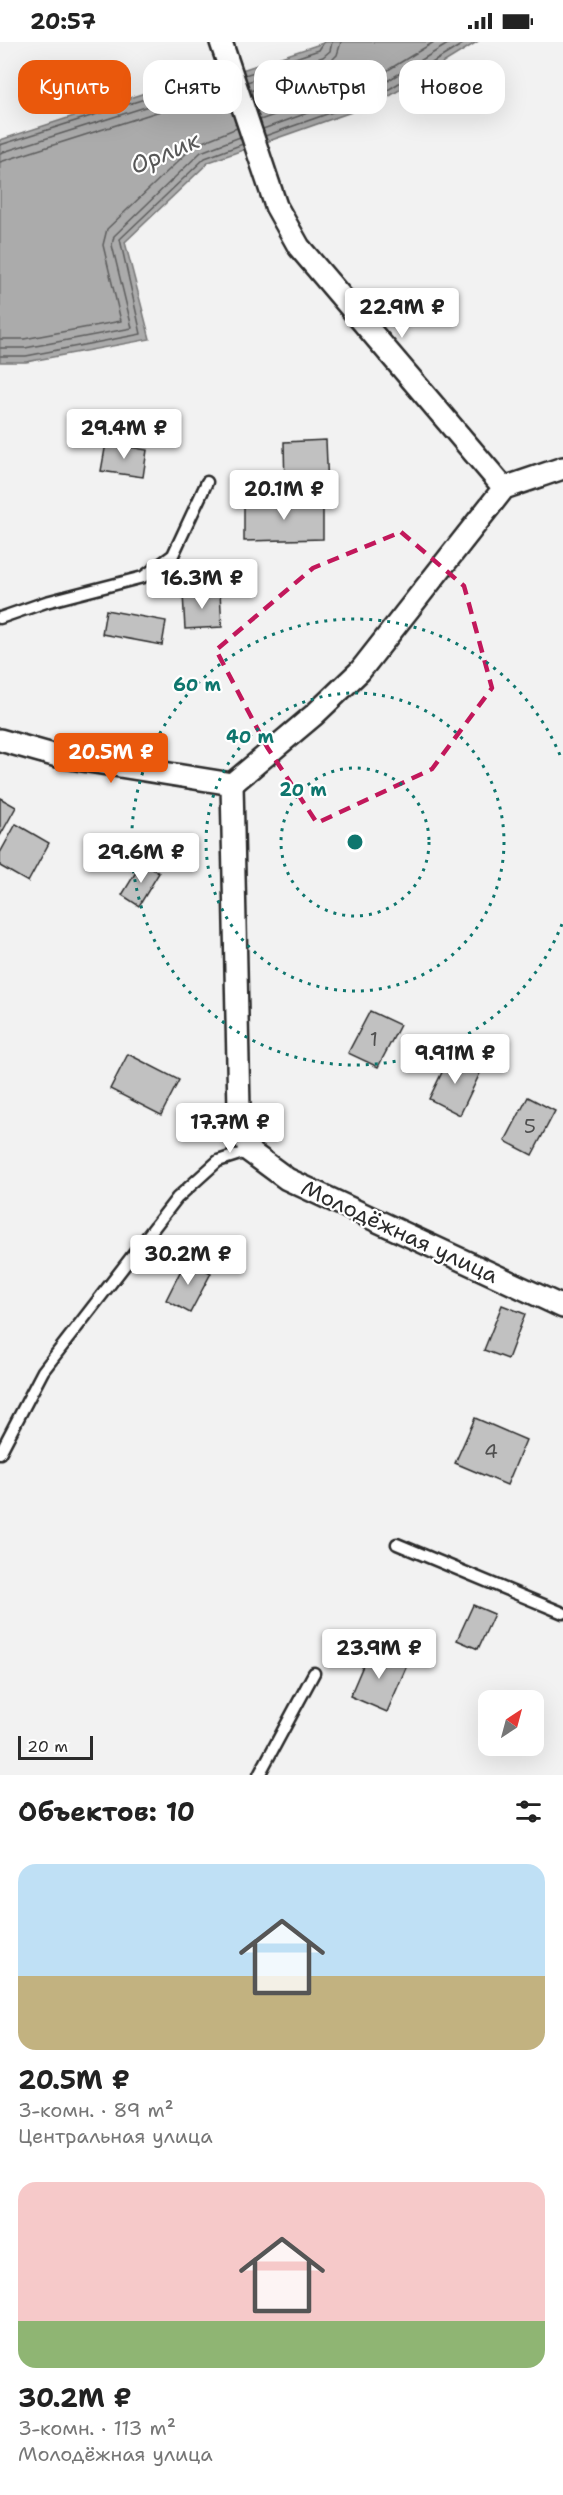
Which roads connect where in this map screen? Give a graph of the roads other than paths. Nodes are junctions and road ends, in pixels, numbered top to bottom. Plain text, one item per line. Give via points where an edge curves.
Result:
1 (221, 42) edge
2 (563, 468) edge
3 (207, 483) dead end
4 (504, 488) junction
5 (0, 618) edge
6 (0, 740) edge
7 (232, 784) junction
8 (249, 1151) junction
9 (563, 1307) edge
10 (0, 1453) edge
11 (397, 1544) dead end
12 (563, 1613) edge
13 (314, 1673) dead end
14 (259, 1775) edge

1 - 4 street via 276,207 299,247
2 - 4 street
3 - 5 lane via 173,555 143,577
4 - 7 street via 360,671
6 - 7 street via 57,756
7 - 8 street via 239,1108
8 - 9 street, Молодёжная улица via 287,1179
8 - 10 lane via 218,1161 177,1198 43,1371
11 - 12 lane
13 - 14 lane

